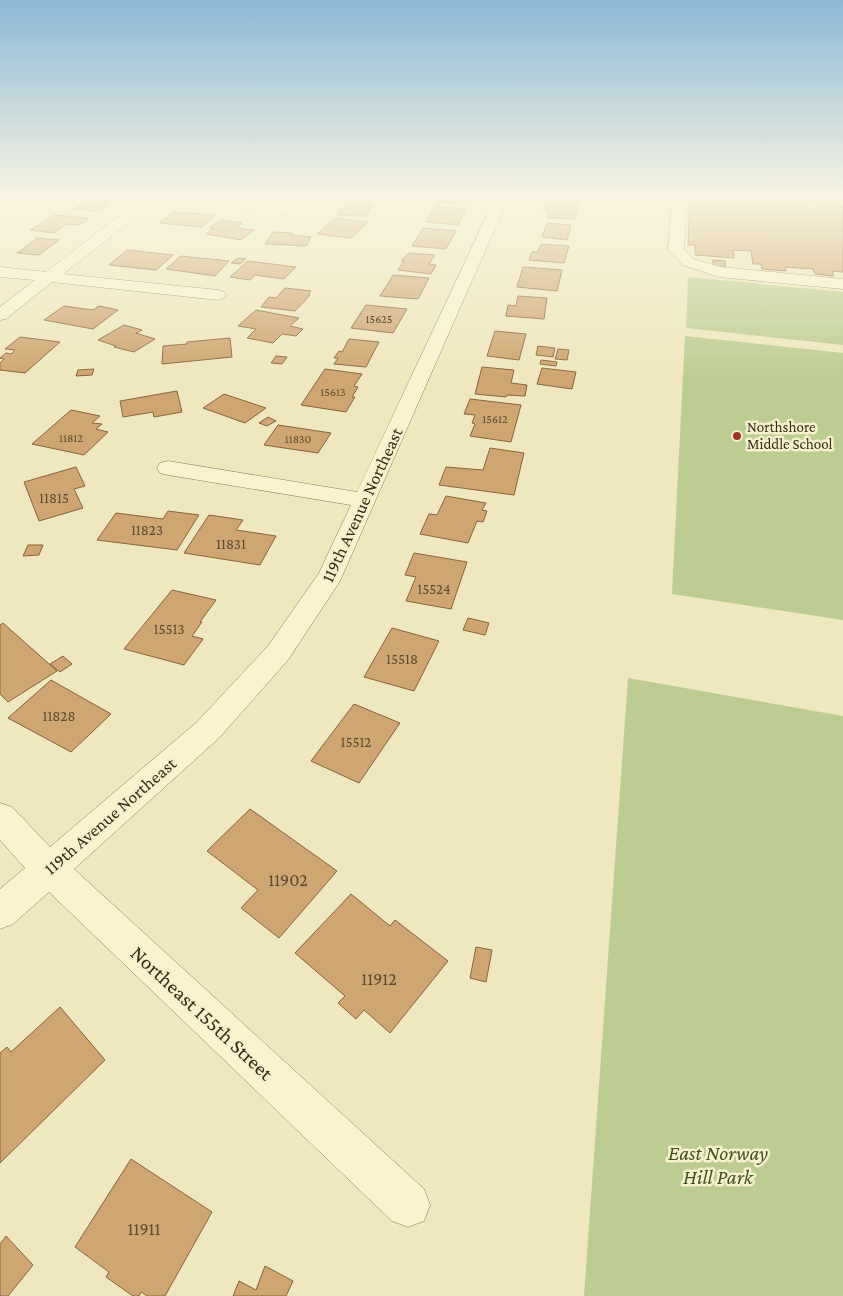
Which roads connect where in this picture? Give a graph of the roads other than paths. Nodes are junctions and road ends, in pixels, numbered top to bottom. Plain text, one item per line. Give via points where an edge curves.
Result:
1 (79, 254) edge
2 (477, 254) edge
3 (680, 254) edge
4 (0, 272) edge
5 (50, 277) junction
6 (843, 284) edge
7 (218, 295) dead end
8 (0, 315) edge
9 (168, 468) dead end
10 (365, 500) junction
11 (0, 817) edge
12 (49, 870) junction
13 (0, 912) edge
14 (408, 1204) dead end

1 - 5 street
2 - 10 street, 119th Avenue Northeast
3 - 6 street via 688,262 719,272
4 - 5 street
5 - 7 street
5 - 8 street
9 - 10 street
10 - 12 street, 119th Avenue Northeast via 331,575 278,653 208,730
11 - 12 street, Northeast 155th Street
12 - 13 street, 119th Avenue Northeast
12 - 14 street, Northeast 155th Street

